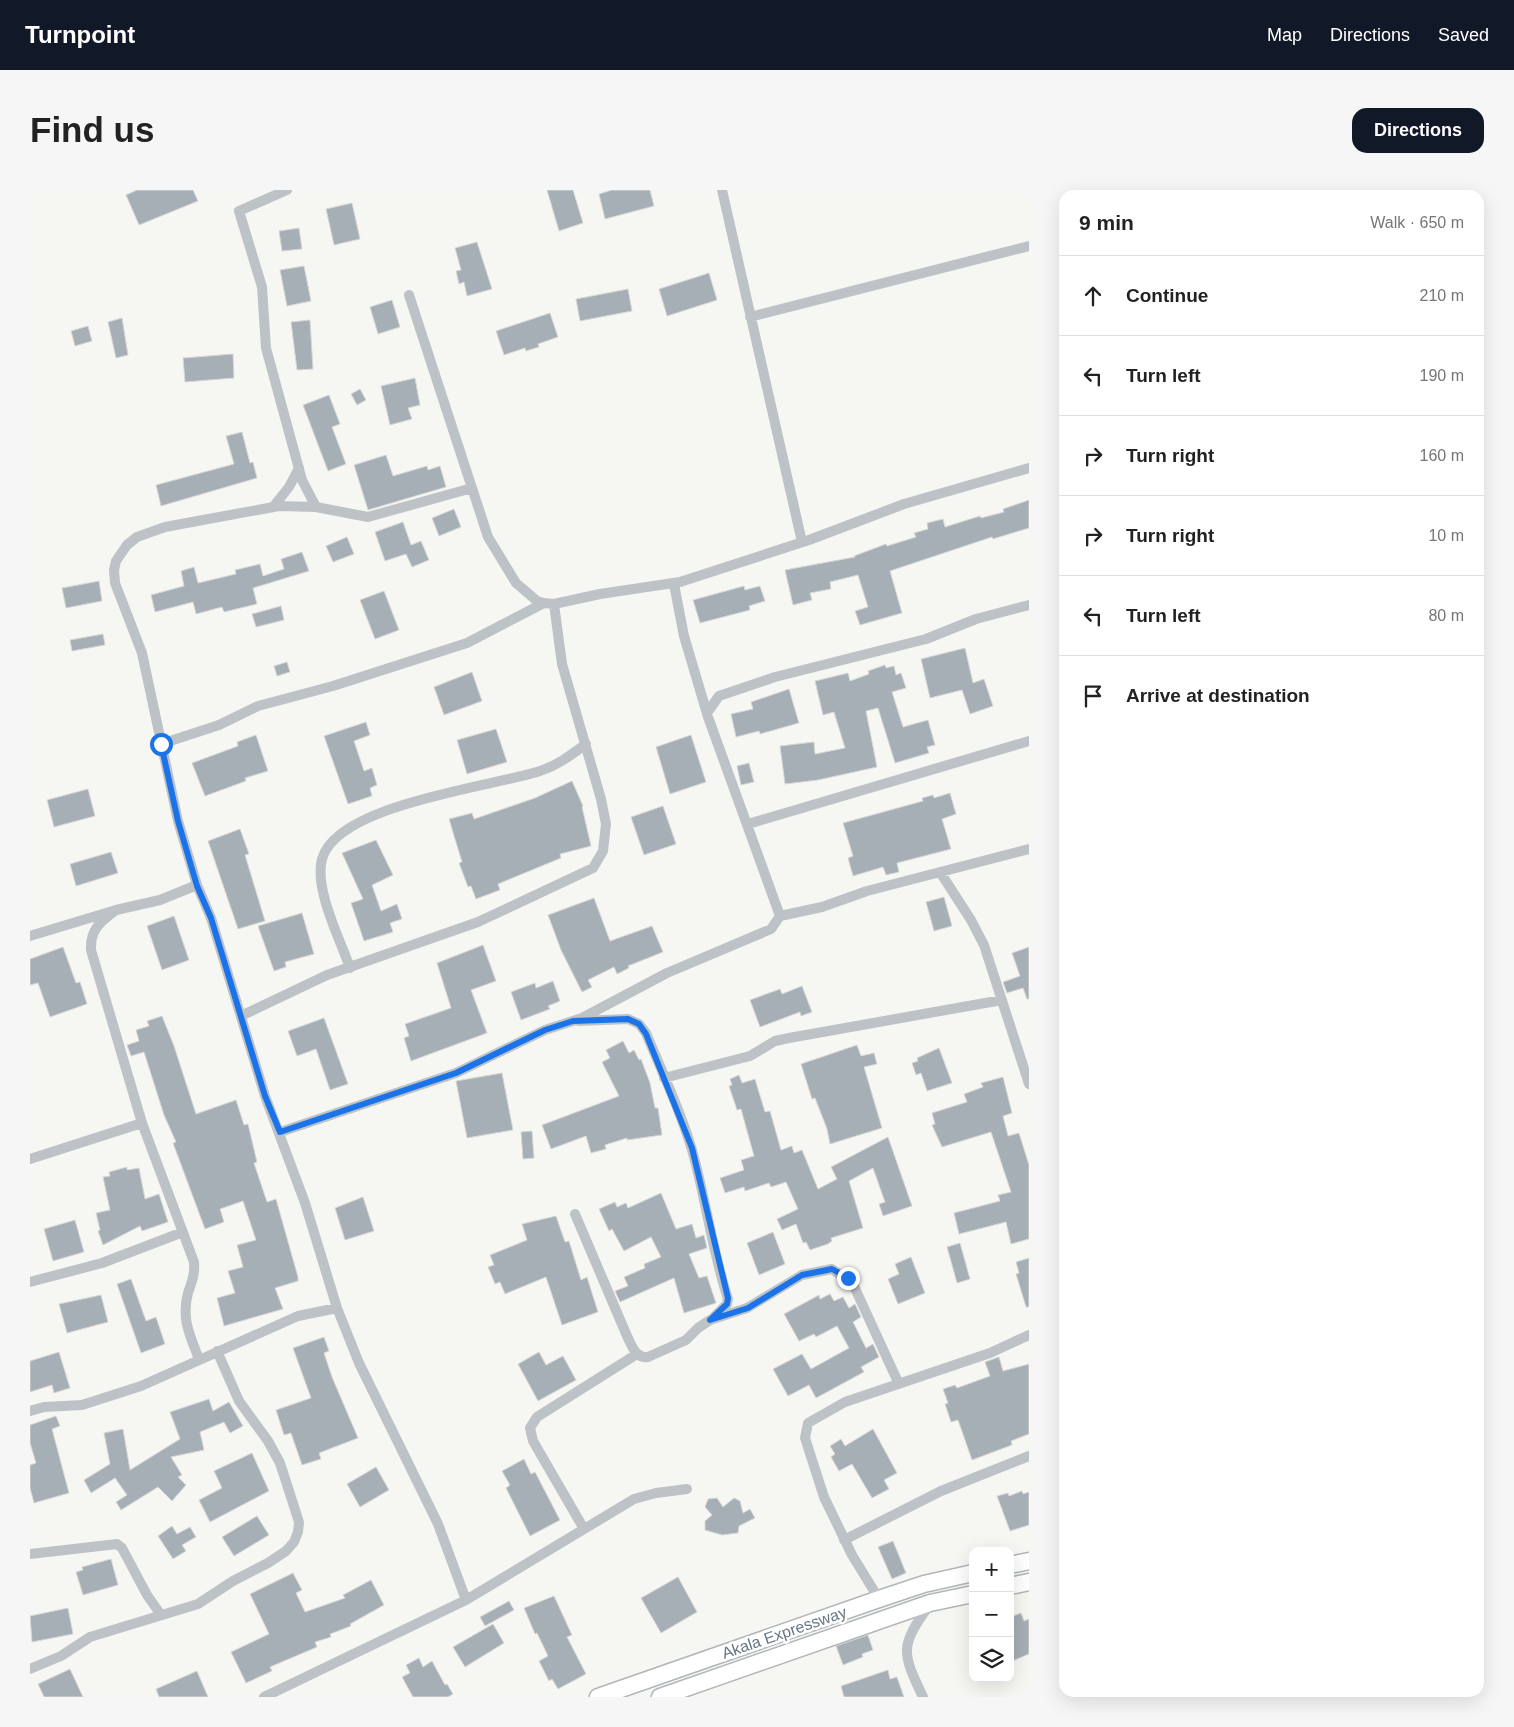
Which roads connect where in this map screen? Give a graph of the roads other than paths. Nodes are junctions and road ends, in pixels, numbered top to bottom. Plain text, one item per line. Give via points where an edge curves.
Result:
1 (287, 190) edge
2 (722, 190) edge
3 (1029, 246) edge
4 (409, 295) dead end
5 (750, 316) junction
6 (299, 468) junction
7 (1029, 468) edge
8 (472, 488) junction
9 (273, 507) junction
10 (316, 507) junction
11 (802, 542) junction
12 (674, 584) junction
13 (549, 604) junction
14 (1029, 605) edge
15 (700, 689) junction
16 (719, 696) junction
17 (707, 713) junction
18 (1029, 741) edge
19 (161, 744) junction
20 (586, 744) junction
21 (748, 824) junction
22 (1029, 849) edge
23 (940, 872) junction
24 (197, 886) junction
25 (116, 910) junction
26 (780, 916) junction
27 (30, 936) edge
28 (350, 968) junction
29 (1002, 1000) junction
30 (241, 1016) junction
31 (573, 1021) junction
32 (664, 1078) junction
33 (1029, 1084) edge
34 (142, 1123) junction
35 (280, 1132) junction
36 (30, 1159) edge
37 (575, 1214) dead end
38 (183, 1232) junction
39 (30, 1282) edge
40 (337, 1308) junction
41 (710, 1320) junction
42 (1029, 1335) edge
43 (217, 1351) junction
44 (637, 1354) junction
45 (200, 1359) junction
46 (898, 1382) junction
47 (30, 1411) edge
48 (1029, 1456) edge
49 (687, 1489) dead end
50 (584, 1529) junction
51 (844, 1540) junction
52 (30, 1554) edge
53 (1029, 1560) edge
54 (1014, 1564) edge
55 (969, 1574) edge
56 (1029, 1582) edge
57 (924, 1584) junction
58 (1014, 1585) edge
59 (969, 1595) edge
60 (879, 1599) junction
61 (466, 1600) junction
62 (930, 1604) junction
63 (161, 1615) junction
64 (30, 1670) edge
65 (264, 1697) edge
66 (598, 1697) edge
67 (660, 1697) edge
68 (923, 1697) edge

1 - 6 street via 239,211 262,287 266,348
2 - 5 street
3 - 5 street
4 - 8 street
5 - 11 street
6 - 9 street via 290,487
6 - 10 street
7 - 11 street via 904,504
8 - 10 street via 368,517
8 - 13 street via 488,537 516,584 537,600
9 - 10 street
9 - 19 street via 150,532 127,545 116,562 115,583 142,653
11 - 12 street
12 - 13 street
12 - 15 street via 684,636
13 - 19 street via 467,644 258,706 219,725
13 - 20 street via 562,664
14 - 16 street via 976,619 926,639 795,671
15 - 16 street
15 - 17 street
16 - 17 street
17 - 21 street
18 - 21 street
19 - 24 street
20 - 28 street via 606,824 604,851 593,868 478,922
20 - 28 street via 562,762 539,771 368,817 334,838 322,860 322,891
21 - 26 street
22 - 23 street
23 - 26 street
23 - 29 street via 984,944
24 - 25 street via 160,900
24 - 30 street via 211,918
25 - 27 street
25 - 34 street via 98,923 90,939 91,950
26 - 31 street via 771,929 667,973
28 - 30 street via 327,975
29 - 32 street via 789,1038 776,1041 750,1056
29 - 33 street
30 - 35 street via 265,1096
31 - 32 street via 634,1021 646,1034
31 - 35 street via 545,1030 456,1073
32 - 41 street via 692,1148 728,1298 727,1304
34 - 36 street
34 - 38 street
35 - 40 street
37 - 44 street
38 - 39 street via 102,1263
38 - 45 street via 194,1262 195,1276 185,1311 187,1330
40 - 43 street via 298,1316
40 - 61 street via 359,1363 438,1524
41 - 44 street via 679,1344 648,1357
41 - 46 street via 748,1308 802,1275 832,1269 842,1273 853,1284
42 - 46 street via 990,1353
43 - 45 street
43 - 63 street via 239,1401 280,1463 299,1522 298,1532 286,1551 268,1563 198,1604
44 - 50 street via 537,1417 530,1428 533,1441
45 - 47 street via 141,1386 82,1405
46 - 51 street via 837,1406 815,1418 805,1428 805,1438 824,1497
48 - 51 street via 941,1491
49 - 50 street via 634,1499
50 - 61 street
51 - 60 street
52 - 63 street via 116,1544 122,1548
53 - 54 main road
55 - 57 main road, Akala Expressway
56 - 58 main road
57 - 60 main road, Akala Expressway
57 - 62 main road
59 - 62 main road, Akala Expressway
60 - 66 main road, Akala Expressway
61 - 65 street
62 - 67 main road, Akala Expressway
62 - 68 street via 912,1629 906,1644 907,1663
63 - 64 street via 90,1637 61,1656

